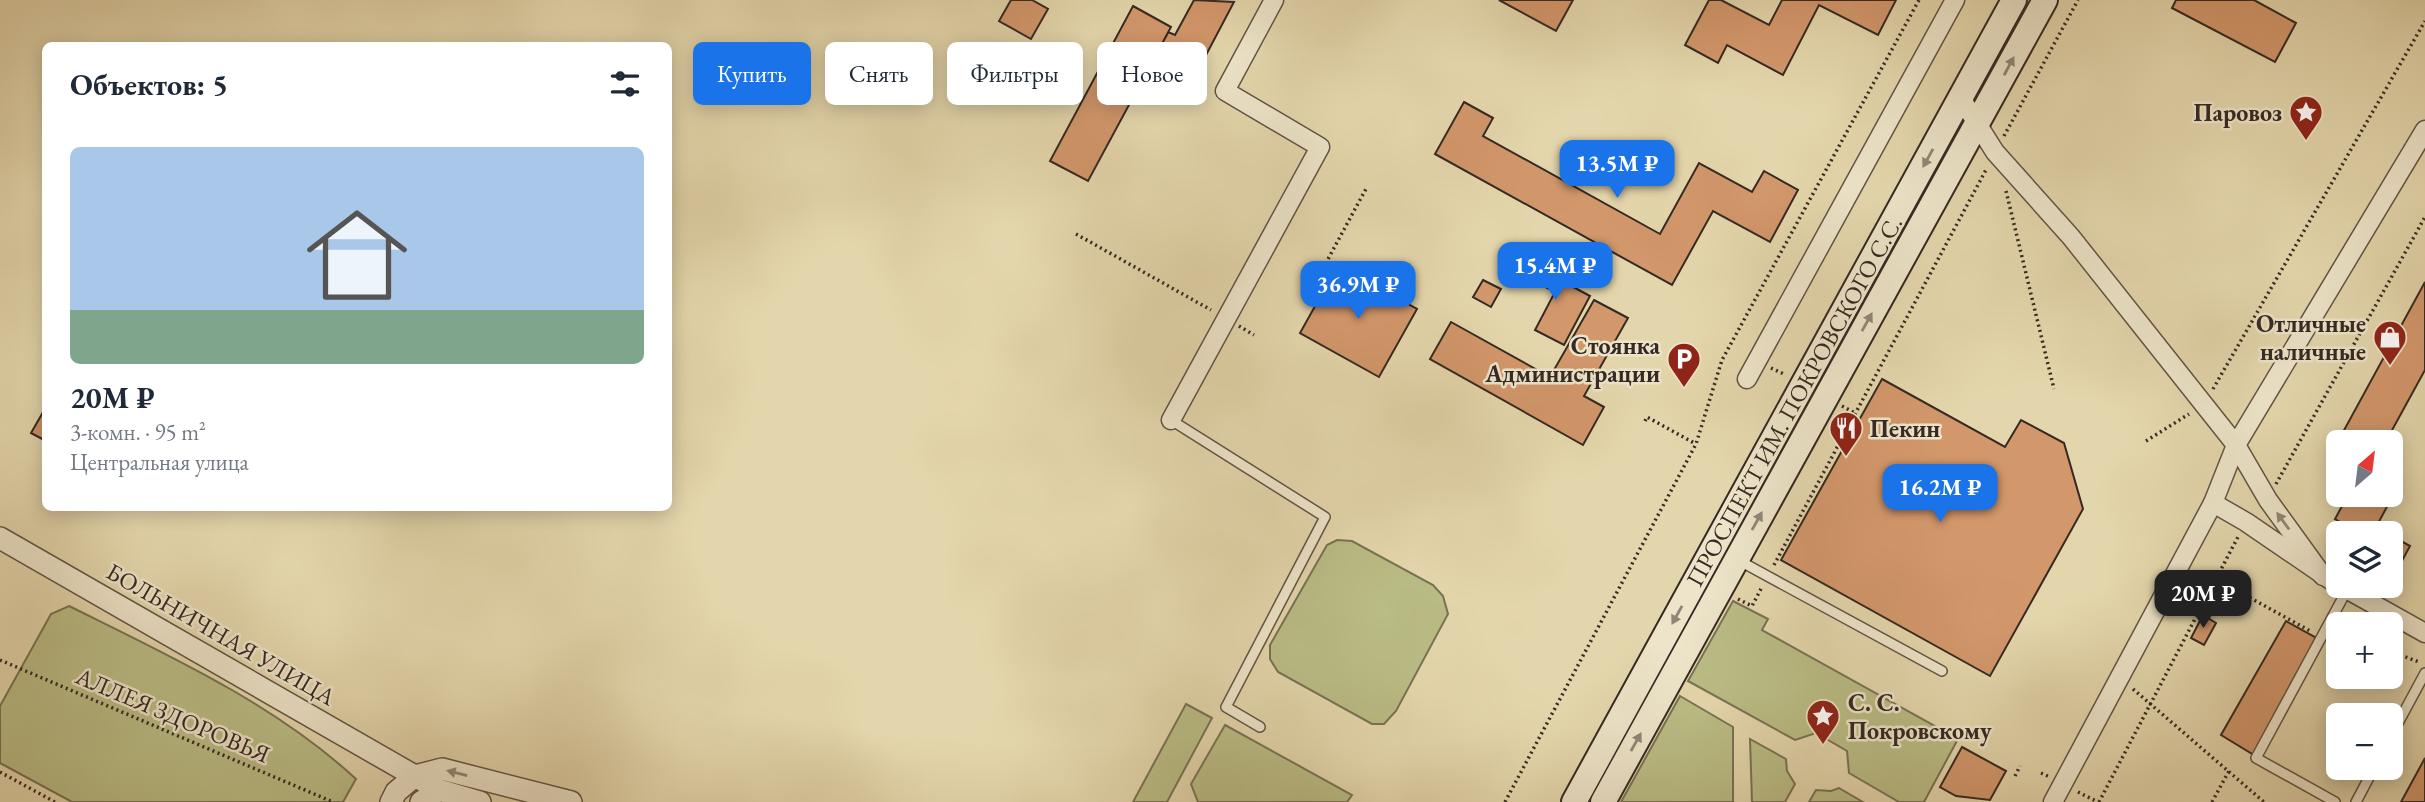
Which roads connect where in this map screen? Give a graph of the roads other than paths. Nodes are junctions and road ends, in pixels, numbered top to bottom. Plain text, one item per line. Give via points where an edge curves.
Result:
1 (1275, 0) edge
2 (1955, 0) edge
3 (2014, 0) edge
4 (2045, 0) edge
5 (1961, 98) junction
6 (1977, 126) junction
7 (2425, 130) edge
8 (1747, 379) dead end
9 (1171, 420) joint
10 (2236, 444) junction
11 (2213, 503) junction
12 (0, 538) edge
13 (1736, 559) junction
14 (2326, 571) edge
15 (2326, 577) edge
16 (2335, 598) edge
17 (2363, 598) edge
18 (2425, 632) edge
19 (1942, 671) dead end
20 (2425, 673) edge
21 (2403, 714) edge
22 (1260, 727) dead end
23 (415, 776) junction
24 (2368, 780) edge
25 (430, 796) edge
26 (391, 802) edge
27 (480, 802) edge
28 (571, 802) edge
29 (1574, 802) edge
30 (1603, 802) edge
31 (2053, 802) edge
32 (2335, 802) edge
33 (2356, 802) edge

1 - 9 street via 1225,91 1320,147
2 - 8 street
3 - 5 main road, ПРОСПЕКТ ИМ. ПОКРОВСКОГО С.С.
6 -> 4 main road, ПРОСПЕКТ ИМ. ПОКРОВСКОГО С.С.
5 - 6 street
5 -> 29 main road, ПРОСПЕКТ ИМ. ПОКРОВСКОГО С.С.
6 - 10 street
13 -> 6 main road, ПРОСПЕКТ ИМ. ПОКРОВСКОГО С.С.
7 - 10 street
9 - 22 lane via 1325,517 1226,707
10 - 11 street
14 -> 10 street via 2267,500
11 - 15 street
11 - 31 street
12 - 23 street, БОЛЬНИЧНАЯ УЛИЦА
13 - 19 lane
30 -> 13 main road, ПРОСПЕКТ ИМ. ПОКРОВСКОГО С.С.
16 - 32 lane via 2331,621 2256,758
17 - 18 street
20 - 21 lane
23 - 25 street, БОЛЬНИЧНАЯ УЛИЦА
23 - 26 street
28 -> 23 street via 442,769
24 - 33 lane
25 - 27 street, БОЛЬНИЧНАЯ УЛИЦА

